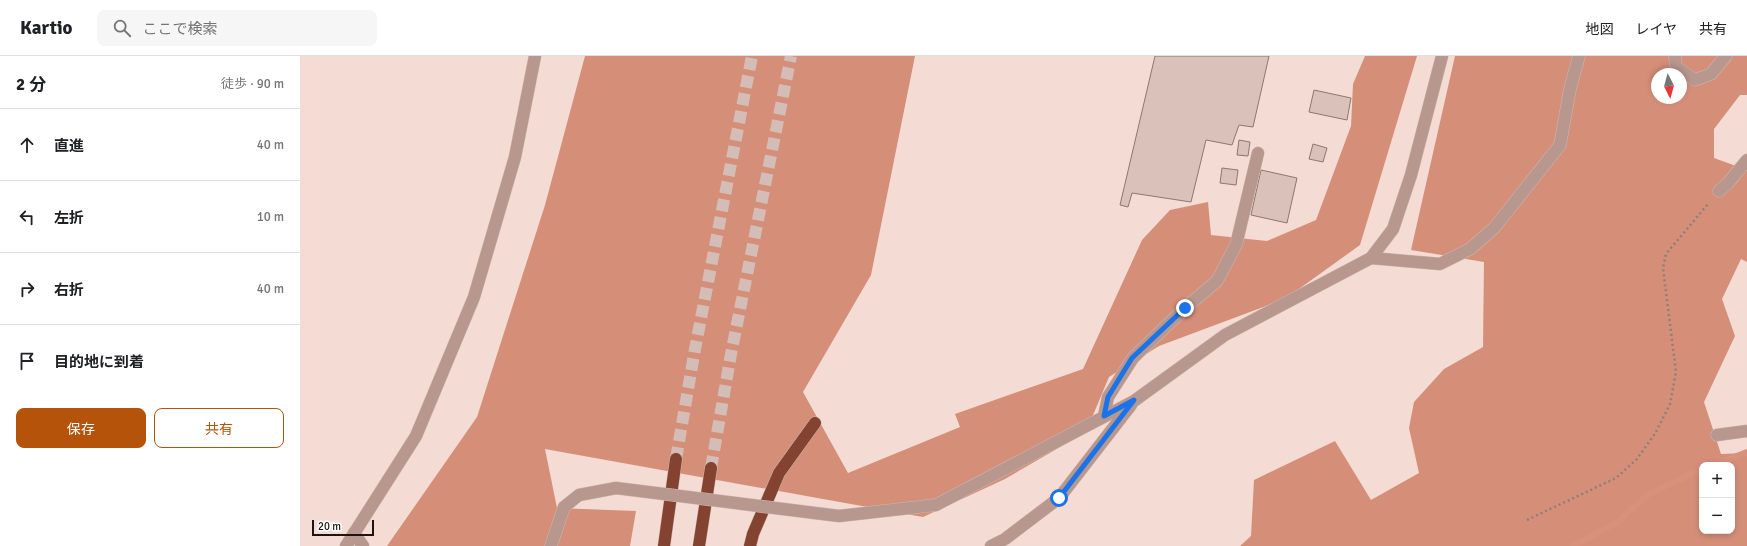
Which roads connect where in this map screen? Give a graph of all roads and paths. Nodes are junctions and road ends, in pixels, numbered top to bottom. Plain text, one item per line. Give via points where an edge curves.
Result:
1 (535, 56) edge
2 (1442, 56) edge
3 (1579, 56) edge
4 (1675, 56) edge
5 (1726, 56) edge
6 (1258, 153) dead end
7 (1747, 160) edge
8 (1719, 191) joint
9 (1371, 258) junction
10 (1134, 400) junction
11 (1104, 416) junction
12 (814, 423) dead end
13 (1747, 431) edge
14 (1717, 435) dead end
15 (676, 459) tunnel mouth
16 (711, 468) tunnel mouth
17 (1527, 520) dead end
18 (354, 533) junction
19 (346, 546) edge
20 (363, 546) edge
21 (551, 546) edge
22 (664, 546) edge
23 (699, 546) edge
24 (750, 546) edge
25 (991, 546) edge

1 - 18 street via 515,157 474,297 416,436
2 - 9 street via 1411,175 1393,229
3 - 9 street via 1560,145 1494,228 1470,249 1440,264
4 - 5 street via 1676,67 1695,80 1711,74
6 - 11 street via 1236,245 1217,280 1132,358 1108,397
7 - 8 street
8 - 17 path via 1666,254 1663,268 1676,372 1670,404 1656,432 1637,459 1616,478
9 - 10 street via 1225,335
10 - 11 street
10 - 25 street via 1059,498 1005,539
11 - 21 street, bridge via 936,505 839,516 616,488 579,495 564,507
12 - 24 highway via 779,473
13 - 14 street
15 - 22 highway
16 - 23 highway
18 - 19 street
18 - 20 street

